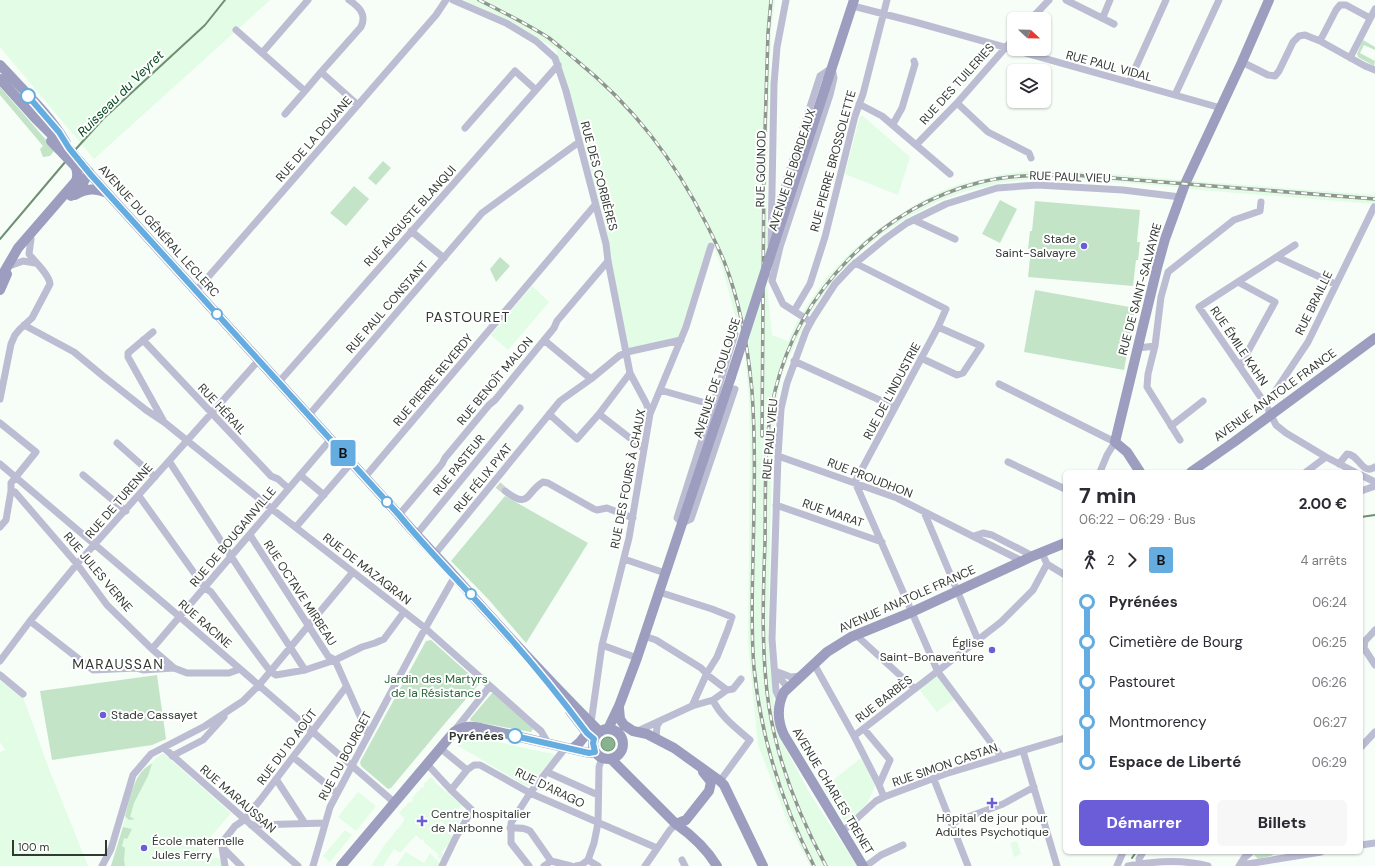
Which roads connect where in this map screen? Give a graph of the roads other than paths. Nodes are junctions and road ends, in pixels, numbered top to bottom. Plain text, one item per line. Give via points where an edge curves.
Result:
1 (308, 0) edge
2 (349, 0) edge
3 (446, 0) edge
4 (453, 0) edge
5 (786, 0) edge
6 (887, 0) edge
7 (1048, 0) edge
8 (1066, 0) edge
9 (1110, 0) edge
10 (1166, 0) edge
11 (1219, 0) edge
12 (1269, 0) edge
13 (854, 3) edge
14 (1375, 9) edge
15 (1037, 12) edge
16 (884, 13) junction
17 (1103, 17) junction
18 (1370, 18) junction
19 (1114, 24) dead end
20 (236, 30) dead end
21 (1320, 42) junction
22 (1005, 48) junction
23 (262, 53) junction
24 (1350, 58) junction
25 (914, 61) dead end
26 (1242, 62) junction
27 (0, 65) edge
28 (558, 65) junction
29 (832, 68) junction
30 (1375, 70) edge
31 (321, 72) junction
32 (0, 79) edge
33 (1129, 82) junction
34 (536, 90) junction
35 (305, 91) junction
36 (1175, 95) junction
37 (957, 103) junction
38 (859, 104) junction
39 (358, 105) junction
40 (1221, 108) junction
41 (285, 114) dead end
42 (893, 124) junction
43 (465, 128) dead end
44 (578, 142) junction
45 (916, 145) junction
46 (66, 151) junction
47 (1031, 158) dead end
48 (77, 163) junction
49 (89, 172) junction
50 (950, 174) dead end
51 (108, 193) junction
52 (1180, 197) junction
53 (67, 200) junction
54 (1260, 202) dead end
55 (595, 206) junction
56 (1374, 207) edge
57 (914, 220) junction
58 (771, 227) junction
59 (411, 231) junction
60 (31, 239) junction
61 (956, 240) dead end
62 (774, 241) joint
63 (1295, 245) dead end
64 (711, 246) dead end
65 (1277, 257) junction
66 (444, 258) junction
67 (608, 261) junction
68 (855, 263) junction
69 (35, 264) junction
70 (12, 265) junction
71 (0, 279) edge
72 (772, 280) junction
73 (1238, 282) junction
74 (1335, 284) junction
75 (0, 290) edge
76 (196, 291) junction
77 (794, 311) junction
78 (811, 322) junction
79 (24, 325) junction
80 (938, 327) junction
81 (152, 332) dead end
82 (735, 334) dead end
83 (1375, 338) edge
84 (143, 340) junction
85 (544, 340) junction
86 (681, 340) junction
87 (1155, 346) junction
88 (1138, 348) junction
89 (627, 352) junction
90 (921, 358) junction
91 (259, 360) junction
92 (794, 361) junction
93 (1240, 366) junction
94 (630, 373) junction
95 (591, 379) junction
96 (279, 382) junction
97 (999, 384) dead end
98 (735, 389) dead end
99 (660, 390) junction
100 (0, 399) edge
101 (1203, 402) dead end
102 (713, 404) junction
103 (1266, 405) junction
104 (895, 407) junction
105 (520, 408) dead end
106 (212, 414) junction
107 (549, 414) junction
108 (599, 414) junction
109 (650, 414) junction
110 (309, 415) junction
111 (1271, 415) junction
112 (164, 422) junction
113 (0, 423) edge
114 (1171, 426) junction
115 (331, 439) junction
116 (1180, 440) dead end
117 (187, 441) junction
118 (1115, 442) junction
119 (117, 444) dead end
120 (644, 449) junction
121 (778, 456) junction
122 (1326, 457) junction
123 (169, 461) junction
124 (352, 462) junction
125 (1008, 462) dead end
126 (0, 464) edge
127 (1339, 464) junction
128 (1375, 467) edge
129 (1101, 470) edge
130 (1139, 470) edge
131 (1193, 470) edge
132 (1309, 470) edge
133 (1351, 470) edge
134 (83, 475) dead end
135 (300, 475) junction
136 (1363, 476) edge
137 (14, 477) junction
138 (155, 477) junction
139 (365, 477) junction
140 (855, 482) junction
141 (1375, 482) edge
142 (1375, 486) edge
143 (288, 488) junction
144 (1063, 488) edge
145 (12, 491) junction
146 (505, 491) tunnel mouth
147 (1363, 491) edge
148 (324, 495) junction
149 (139, 496) junction
150 (776, 505) junction
151 (272, 509) junction
152 (126, 510) junction
153 (924, 512) junction
154 (399, 515) junction
155 (633, 518) junction
156 (682, 523) junction
157 (296, 527) junction
158 (0, 528) edge
159 (250, 535) junction
160 (416, 535) junction
161 (974, 536) junction
162 (882, 542) junction
163 (1063, 544) edge
164 (95, 545) junction
165 (1038, 554) junction
166 (434, 555) junction
167 (231, 556) junction
168 (624, 559) junction
169 (1022, 561) junction
170 (77, 564) junction
171 (1047, 564) junction
172 (353, 572) junction
173 (665, 573) junction
174 (1063, 574) edge
175 (455, 576) junction
176 (205, 588) junction
177 (659, 592) junction
178 (957, 592) junction
179 (404, 612) junction
180 (912, 612) junction
181 (180, 617) junction
182 (30, 621) junction
183 (308, 625) junction
184 (425, 628) junction
185 (1375, 630) edge
186 (856, 634) junction
187 (644, 636) junction
188 (978, 640) junction
189 (602, 645) junction
190 (290, 647) junction
191 (152, 649) junction
192 (637, 658) junction
193 (335, 660) junction
194 (0, 661) edge
195 (814, 664) junction
196 (1375, 666) edge
197 (174, 668) junction
198 (537, 668) junction
199 (240, 669) junction
200 (305, 670) junction
201 (270, 671) junction
202 (775, 671) junction
203 (938, 672) junction
204 (707, 673) junction
205 (0, 675) edge
206 (801, 676) junction
207 (741, 679) dead end
208 (259, 685) junction
209 (490, 686) junction
210 (346, 687) junction
211 (915, 689) junction
212 (727, 690) junction
213 (23, 694) dead end
214 (781, 694) junction
215 (713, 700) junction
216 (619, 706) junction
217 (692, 706) junction
218 (232, 707) junction
219 (660, 721) junction
220 (591, 723) junction
221 (864, 729) junction
222 (635, 731) junction
223 (312, 732) junction
224 (454, 732) junction
225 (1375, 732) edge
226 (601, 733) junction
227 (368, 734) junction
228 (854, 736) junction
229 (656, 738) junction
230 (1063, 739) edge
231 (548, 743) junction
232 (1363, 745) edge
233 (164, 748) junction
234 (440, 748) junction
235 (569, 748) junction
236 (1024, 751) junction
237 (172, 756) junction
238 (603, 756) junction
239 (1001, 756) junction
240 (293, 757) junction
241 (427, 764) junction
242 (352, 766) junction
243 (699, 767) junction
244 (467, 770) junction
245 (547, 772) junction
246 (276, 779) junction
247 (720, 781) junction
248 (936, 782) dead end
249 (879, 785) junction
250 (1034, 787) junction
251 (451, 790) junction
252 (337, 793) junction
253 (530, 793) junction
254 (598, 795) junction
255 (884, 797) junction
256 (395, 803) junction
257 (244, 820) junction
258 (304, 822) junction
259 (325, 823) junction
260 (598, 823) junction
261 (952, 823) junction
262 (676, 824) junction
263 (251, 825) junction
264 (510, 828) junction
265 (842, 832) junction
266 (1375, 842) edge
267 (903, 845) dead end
268 (1363, 845) edge
269 (222, 847) junction
270 (657, 848) junction
271 (1122, 854) edge
272 (1142, 854) edge
273 (1249, 854) edge
274 (1252, 854) edge
275 (1278, 854) edge
276 (1292, 854) edge
277 (1308, 854) edge
278 (1302, 855) junction
279 (588, 860) junction
280 (551, 861) junction
281 (1268, 861) junction
282 (1255, 862) junction
283 (1140, 864) junction
284 (444, 865) edge
285 (528, 865) edge
286 (1240, 865) edge
287 (103, 866) edge
288 (225, 866) edge
289 (241, 866) edge
290 (296, 866) edge
291 (312, 866) edge
292 (341, 866) edge
293 (544, 866) edge
294 (571, 866) edge
295 (576, 866) edge
296 (598, 866) edge
297 (645, 866) edge
298 (717, 866) edge
299 (763, 866) edge
300 (864, 866) edge
301 (968, 866) edge
302 (1057, 866) edge
303 (1116, 866) edge
304 (1128, 866) edge
305 (1208, 866) edge

1 - 23 street
2 - 31 street via 363,13 364,20 361,27
3 - 39 street, RUE DE LA DOUANE
4 - 28 street, RUE DES CORBIÈRES via 536,41 555,58
5 - 58 street, RUE GOUNOD via 777,47 774,84
6 - 16 street, RUE PIERRE BROSSOLETTE
7 - 15 street
8 - 17 street
9 - 17 street
10 - 33 street
11 - 36 street
12 - 26 main road, RUE DE SAINT-SALVAYRE
13 - 16 street, RUE PAUL VIDAL
13 - 29 main road, AVENUE DE BORDEAUX
14 - 18 street
16 - 22 street, RUE PAUL VIDAL
16 - 38 street, RUE PIERRE BROSSOLETTE
17 - 19 street
18 - 21 street via 1340,5
18 - 24 street
20 - 23 street
21 - 24 street
21 - 26 street via 1305,35 1296,38 1275,76
22 - 33 street, RUE PAUL VIDAL
22 - 37 street, RUE DES TUILERIES
23 - 35 street
24 - 30 street
25 - 42 street via 902,108
26 - 40 main road, RUE DE SAINT-SALVAYRE
27 - 46 main road, AVENUE DU GÉNÉRAL LECLERC via 59,132
28 - 34 street, RUE AUGUSTE BLANQUI
28 - 44 street, RUE DES CORBIÈRES
29 - 58 street, AVENUE DE BORDEAUX via 820,76
29 - 62 main road, AVENUE DE BORDEAUX
29 - 72 street, AVENUE DE BORDEAUX via 834,78 830,94 780,247
31 - 35 street
31 - 39 street
32 - 46 main road, AVENUE DU GÉNÉRAL LECLERC
33 - 36 street, RUE PAUL VIDAL
34 - 43 street via 515,71
34 - 59 street, RUE AUGUSTE BLANQUI
35 - 41 street
36 - 40 street, RUE PAUL VIDAL
37 - 45 street, RUE DES TUILERIES
37 - 47 street via 988,132 1029,153
38 - 42 street
38 - 77 street, RUE PIERRE BROSSOLETTE via 823,244 810,284
39 - 76 street, RUE DE LA DOUANE
40 - 52 main road, RUE DE SAINT-SALVAYRE
42 - 45 street
44 - 55 street, RUE DES CORBIÈRES
44 - 66 street, RUE PAUL CONSTANT via 482,213
45 - 50 street
46 - 48 main road, AVENUE DU GÉNÉRAL LECLERC
48 - 49 main road, AVENUE DU GÉNÉRAL LECLERC
48 - 71 main road via 76,181 18,248
49 - 51 main road, AVENUE DU GÉNÉRAL LECLERC
49 - 53 main road via 82,185
51 - 53 main road via 90,188
51 - 76 main road, AVENUE DU GÉNÉRAL LECLERC
52 - 57 street, RUE PAUL VIEU via 1123,190 1038,185 997,188 946,204
52 - 88 main road, RUE DE SAINT-SALVAYRE via 1165,239
53 - 60 main road
54 - 87 street via 1260,211 1234,220 1168,272 1161,297
55 - 67 street, RUE DES CORBIÈRES
55 - 139 street, RUE PIERRE REVERDY
56 - 74 street, RUE BRAILLE
57 - 61 street
57 - 68 street, RUE PAUL VIEU
58 - 72 street, RUE GOUNOD
59 - 66 street
59 - 96 street, RUE AUGUSTE BLANQUI
60 - 69 street via 28,254
60 - 70 main road
62 - 156 main road, AVENUE DE TOULOUSE, bridge
63 - 65 street, RUE ÉMILE KAHN
64 - 86 street, RUE DES FOURS À CHAUX
65 - 73 street, RUE ÉMILE KAHN
65 - 74 street
66 - 110 street, RUE PAUL CONSTANT
67 - 85 street, RUE BENOÎT MALON
67 - 89 street, RUE DES CORBIÈRES
68 - 78 street, RUE PAUL VIEU via 835,284
68 - 80 street, RUE DE L'INDUSTRIE via 946,309
69 - 70 street via 23,261
69 - 79 street via 46,274 50,284 32,318
70 - 75 main road
72 - 77 street, RUE GOUNOD via 783,304
73 - 93 street via 1275,302
73 - 93 street, RUE ÉMILE KAHN via 1199,307
74 - 103 street, RUE BRAILLE via 1308,342
76 - 91 main road, AVENUE DU GÉNÉRAL LECLERC
77 - 78 street, RUE GOUNOD
78 - 92 street, RUE PAUL VIEU
79 - 100 street via 11,344
79 - 112 street, RUE DE MAZAGRAN via 74,352
80 - 90 street, RUE DE L'INDUSTRIE
80 - 90 street via 981,346 963,373 957,375
81 - 84 street
82 - 102 street, AVENUE DE TOULOUSE
83 - 111 main road, AVENUE ANATOLE FRANCE
84 - 106 street, RUE HÉRAIL
84 - 112 street, RUE DE MAZAGRAN via 128,353 128,357
85 - 95 street
85 - 154 street, RUE BENOÎT MALON
86 - 89 street
86 - 99 street, RUE DES FOURS À CHAUX
87 - 88 street
87 - 114 street via 1147,387
88 - 118 main road, RUE DE SAINT-SALVAYRE
89 - 94 street, RUE DES CORBIÈRES
89 - 95 street, RUE FÉLIX PYAT
90 - 104 street, RUE DE L'INDUSTRIE
91 - 96 main road, AVENUE DU GÉNÉRAL LECLERC
91 - 106 street, RUE DE TURENNE
92 - 104 street
92 - 121 street, RUE PAUL VIEU via 781,409
93 - 103 street, RUE ÉMILE KAHN
94 - 108 street
94 - 109 street, RUE DES CORBIÈRES
95 - 107 street, RUE FÉLIX PYAT via 560,401
96 - 110 main road, AVENUE DU GÉNÉRAL LECLERC
97 - 118 street
98 - 156 street, AVENUE DE TOULOUSE via 691,519
99 - 102 street
99 - 109 street, RUE DES FOURS À CHAUX
101 - 114 street
102 - 156 street, AVENUE DE TOULOUSE via 678,518
103 - 111 street, RUE ÉMILE KAHN
104 - 140 street, RUE DE L'INDUSTRIE
105 - 160 street, RUE PASTEUR
106 - 117 street, RUE DE TURENNE
106 - 143 street, RUE HÉRAIL via 271,476
107 - 108 street via 577,439
107 - 166 street, RUE FÉLIX PYAT via 496,484
108 - 120 street
109 - 120 street, RUE DES FOURS À CHAUX
110 - 115 main road, AVENUE DU GÉNÉRAL LECLERC
111 - 122 street, RUE ÉMILE KAHN via 1276,426
111 - 131 main road, AVENUE ANATOLE FRANCE
112 - 117 street, RUE DE MAZAGRAN
113 - 137 street via 36,452
114 - 116 street
115 - 124 main road, AVENUE DU GÉNÉRAL LECLERC
115 - 135 street, RUE DE BOUGAINVILLE
117 - 123 street, RUE DE TURENNE
117 - 151 street, RUE DE MAZAGRAN
118 - 129 street
118 - 130 main road via 1127,452
119 - 138 street
120 - 155 street, RUE DES FOURS À CHAUX
121 - 140 street, RUE PROUDHON
121 - 150 street, RUE PAUL VIEU
122 - 127 street, RUE ÉMILE KAHN
122 - 132 street
123 - 138 street, RUE DE TURENNE
123 - 167 street
124 - 139 main road, AVENUE DU GÉNÉRAL LECLERC
124 - 148 street
125 - 144 street
126 - 137 street, RUE RACINE
127 - 128 street via 1347,454 1350,454 1367,470
127 - 133 street, RUE ÉMILE KAHN
134 - 152 street
135 - 143 street, RUE DE BOUGAINVILLE
135 - 148 street
136 - 141 street
137 - 145 street via 11,482
137 - 164 street, RUE RACINE
138 - 149 street, RUE DE TURENNE
139 - 154 main road, AVENUE DU GÉNÉRAL LECLERC
140 - 153 street, RUE PROUDHON via 897,498
140 - 162 street
142 - 147 street
143 - 151 street, RUE DE BOUGAINVILLE
145 - 158 street via 6,520
145 - 170 street, RUE JULES VERNE
146 - 155 street via 524,500 538,485 548,483 597,510 607,508
148 - 157 street
149 - 152 street, RUE DE TURENNE
149 - 176 street
150 - 162 street, RUE MARAT
150 - 202 street, RUE PAUL VIEU via 772,639
151 - 157 street, RUE DE MAZAGRAN
151 - 159 street, RUE DE BOUGAINVILLE
152 - 164 street, RUE DE TURENNE
153 - 161 street, RUE PROUDHON
153 - 178 street
154 - 160 main road, AVENUE DU GÉNÉRAL LECLERC
155 - 168 street, RUE DES FOURS À CHAUX
156 - 173 main road, AVENUE DE TOULOUSE
157 - 172 street, RUE DE MAZAGRAN
159 - 167 street, RUE DE BOUGAINVILLE
159 - 183 street, RUE OCTAVE MIRBEAU
160 - 166 main road, AVENUE DU GÉNÉRAL LECLERC
161 - 165 street, RUE PROUDHON via 983,533 992,535
161 - 169 street, RUE PROUDHON
162 - 180 street
163 - 165 main road, AVENUE ANATOLE FRANCE
164 - 170 street, RUE DE TURENNE
164 - 181 street, RUE RACINE
165 - 169 main road, AVENUE ANATOLE FRANCE
165 - 171 street
166 - 175 main road, AVENUE DU GÉNÉRAL LECLERC
167 - 176 street, RUE DE BOUGAINVILLE
167 - 190 street
168 - 173 street
168 - 189 street, RUE DES FOURS À CHAUX
169 - 178 main road, AVENUE ANATOLE FRANCE
170 - 182 street, RUE DE TURENNE
170 - 191 street, RUE JULES VERNE via 107,605
171 - 174 street
171 - 188 street, RUE BARBÈS via 1033,590 1001,622
172 - 179 street, RUE DE MAZAGRAN
172 - 183 street
173 - 177 main road, AVENUE DE TOULOUSE
175 - 184 street, RUE DU BOURGET
175 - 198 main road, AVENUE DU GÉNÉRAL LECLERC
176 - 181 street, RUE DE BOUGAINVILLE
176 - 201 street via 211,592
177 - 187 main road, AVENUE DE TOULOUSE
177 - 204 street via 732,617 717,657
178 - 180 main road, AVENUE ANATOLE FRANCE
178 - 188 street
179 - 184 street, RUE DE MAZAGRAN
179 - 193 street via 384,639
180 - 186 main road, AVENUE ANATOLE FRANCE
180 - 203 street
181 - 191 street, RUE DE BOUGAINVILLE
181 - 199 street, RUE RACINE
182 - 194 street, RUE DE TURENNE
182 - 197 street via 93,670
183 - 190 street
183 - 193 street, RUE OCTAVE MIRBEAU via 328,656
184 - 209 street, RUE DE MAZAGRAN
184 - 227 street, RUE DU BOURGET
185 - 196 street via 1365,641 1364,648
186 - 195 main road, AVENUE ANATOLE FRANCE via 827,652
186 - 211 street
187 - 192 main road, AVENUE DE TOULOUSE
187 - 204 street via 656,640
188 - 203 street, RUE BARBÈS
189 - 192 street
189 - 220 street, RUE DES FOURS À CHAUX
190 - 200 street
190 - 201 street
191 - 197 street, RUE JULES VERNE
192 - 216 main road, AVENUE DE TOULOUSE
193 - 200 street
193 - 210 street
195 - 206 main road, AVENUE ANATOLE FRANCE
195 - 228 street
197 - 199 street, RUE JULES VERNE via 201,673 229,673
198 - 220 main road, AVENUE DU GÉNÉRAL LECLERC
198 - 226 main road, AVENUE DU GÉNÉRAL LECLERC
199 - 208 street, RUE RACINE
200 - 201 street via 276,674
201 - 208 street
202 - 206 street via 791,677
202 - 214 street
202 - 214 street, RUE PAUL VIEU
203 - 211 street, RUE BARBÈS
203 - 239 street
204 - 212 street
204 - 217 street
205 - 213 street
206 - 214 main road, AVENUE ANATOLE FRANCE
207 - 212 street via 733,689
208 - 218 street via 243,701
208 - 223 street, RUE RACINE
209 - 224 street
209 - 231 street, RUE DE MAZAGRAN via 541,731
210 - 223 street, RUE DU 10 AOÛT
210 - 227 street
211 - 221 street, RUE BARBÈS
212 - 215 street
214 - 265 main road, AVENUE CHARLES TRENET via 779,719 784,735
215 - 217 street
215 - 247 street via 727,719 750,740
216 - 222 main road via 622,723
216 - 226 main road, AVENUE DE TOULOUSE
217 - 219 street
218 - 233 street via 205,726
218 - 237 street via 203,740
219 - 222 street
219 - 229 street
220 - 226 main road, AVENUE DU GÉNÉRAL LECLERC
221 - 228 street, RUE BARBÈS
221 - 249 street via 890,760
222 - 226 main road
222 - 229 main road
223 - 240 street, RUE DU 10 AOÛT
223 - 242 street, RUE RACINE
224 - 231 main road via 461,727 469,726
224 - 234 main road
225 - 232 street
226 - 235 main road
226 - 238 main road via 593,743
226 - 238 main road via 622,739 623,748 619,756
227 - 242 street, RUE DU BOURGET
228 - 249 street
229 - 243 main road
230 - 236 street, RUE SIMON CASTAN
231 - 235 main road
233 - 237 street, RUE MARAUSSAN
233 - 287 street via 151,754 133,775
234 - 241 main road
234 - 244 street
235 - 238 main road
235 - 245 street
236 - 239 street, RUE SIMON CASTAN
236 - 250 street
237 - 257 street, RUE MARAUSSAN
238 - 254 street via 599,766
238 - 262 main road
239 - 255 street, RUE SIMON CASTAN
240 - 246 street, RUE DU 10 AOÛT
240 - 252 street
241 - 251 street
241 - 256 main road
242 - 252 street, RUE DU BOURGET
242 - 256 street, RUE RACINE
243 - 247 main road
243 - 262 main road via 711,782 709,791 686,820
244 - 251 street
244 - 253 street, RUE D'ARAGO via 480,764
245 - 253 street
245 - 254 street
246 - 257 street, RUE DU 10 AOÛT
246 - 258 street
247 - 299 main road
248 - 261 street
249 - 255 street
250 - 261 street via 1003,804
250 - 302 street
251 - 284 street via 472,810 456,837
252 - 259 street, RUE DU BOURGET
253 - 260 street, RUE D'ARAGO
253 - 264 street
254 - 260 street
255 - 265 street, RUE SIMON CASTAN via 876,801
256 - 292 main road
257 - 263 street, RUE MARAUSSAN
257 - 269 street, RUE DU 10 AOÛT via 224,840
258 - 259 street
258 - 263 street
259 - 291 street, RUE DU BOURGET
260 - 270 street, RUE D'ARAGO
260 - 279 street
261 - 301 street
262 - 270 street
262 - 298 main road via 702,846
263 - 290 street, RUE MARAUSSAN
264 - 280 street via 524,828 530,831
264 - 285 street via 511,843
265 - 300 main road, AVENUE CHARLES TRENET
266 - 268 street
267 - 300 street
269 - 288 street
269 - 289 street
270 - 297 street
271 - 303 street
272 - 283 street
273 - 286 street
274 - 282 street
275 - 281 street
276 - 278 street
277 - 278 street
278 - 281 street
279 - 295 street
279 - 296 street
280 - 293 street
280 - 294 street
281 - 282 street
282 - 286 street
283 - 304 street
283 - 305 street via 1160,861 1194,862

